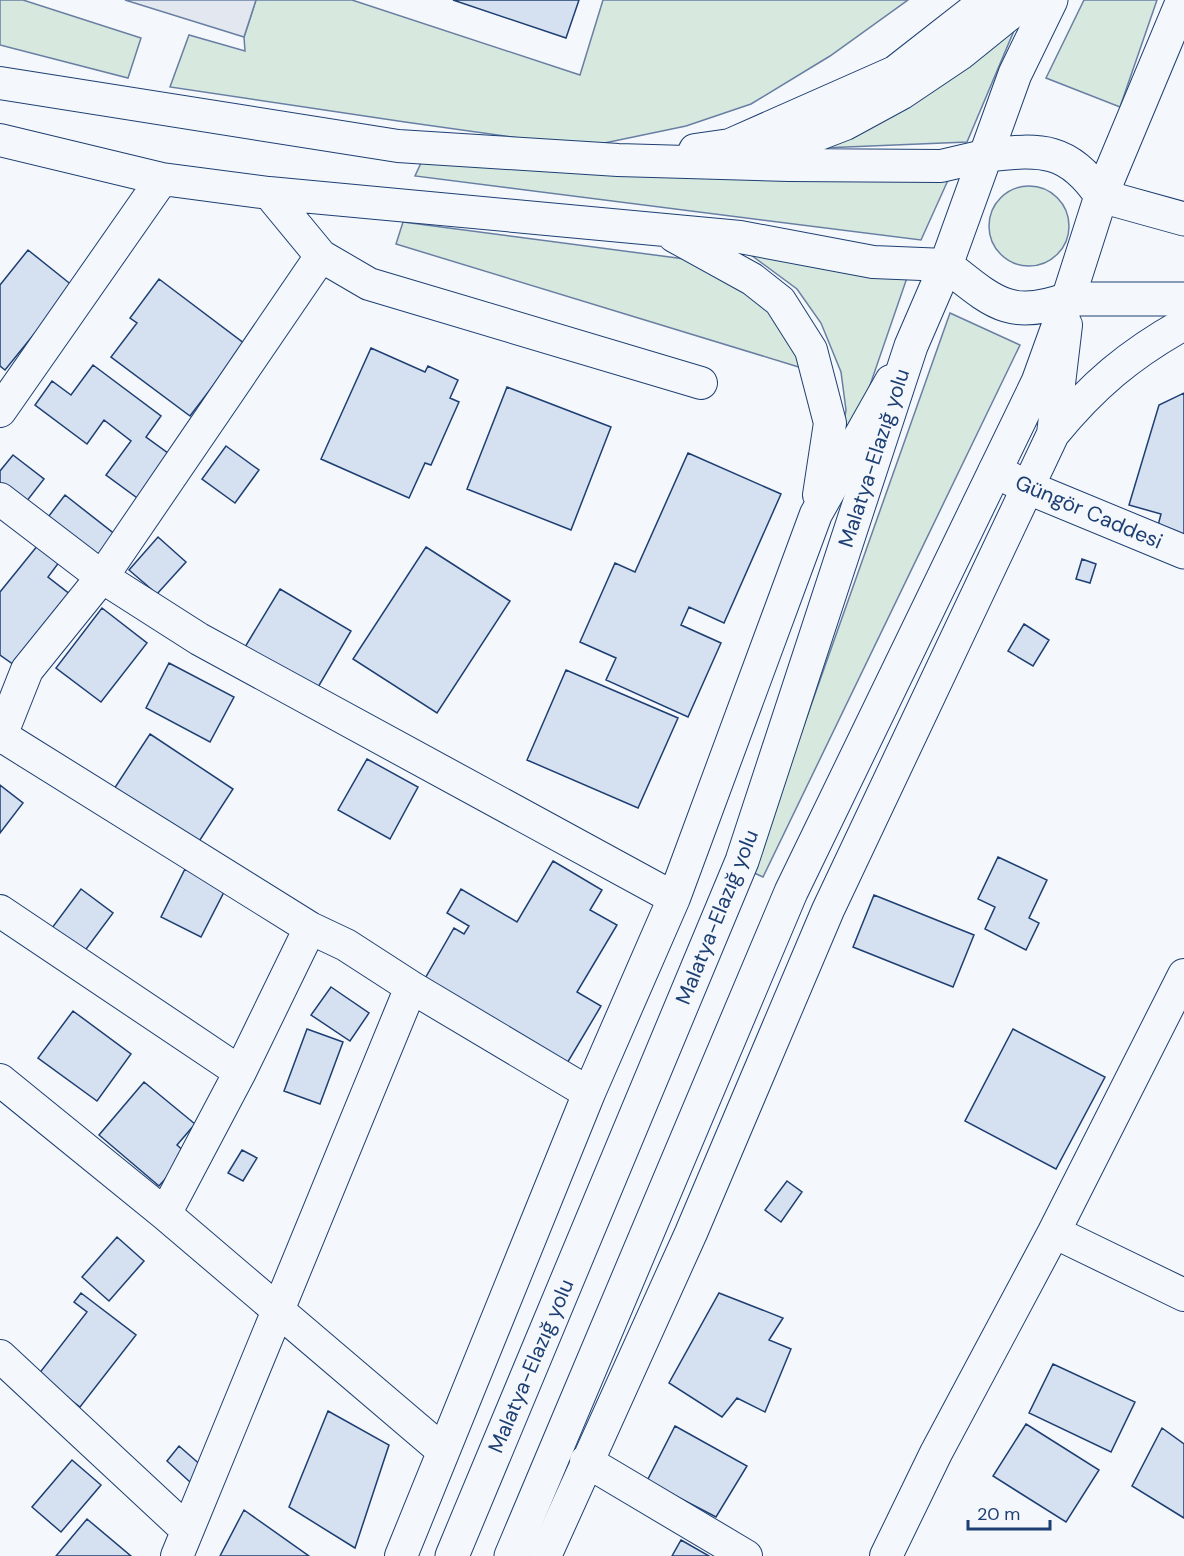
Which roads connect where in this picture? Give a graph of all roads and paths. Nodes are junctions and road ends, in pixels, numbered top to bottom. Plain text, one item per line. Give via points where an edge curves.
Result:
1 (987, 0) edge
2 (1027, 0) edge
3 (1051, 0) edge
4 (1182, 3) edge
5 (0, 83) edge
6 (0, 140) edge
7 (730, 145) junction
8 (988, 155) junction
9 (618, 160) junction
10 (162, 179) junction
11 (269, 192) junction
12 (1101, 196) junction
13 (1184, 219) edge
14 (664, 230) junction
15 (321, 256) junction
16 (946, 265) junction
17 (1068, 299) junction
18 (1184, 299) edge
19 (1184, 324) edge
20 (911, 346) junction
21 (702, 383) dead end
22 (0, 411) edge
23 (1053, 434) junction
24 (995, 471) junction
25 (1029, 488) junction
26 (0, 499) edge
27 (816, 514) junction
28 (1184, 552) edge
29 (102, 577) junction
30 (1, 737) edge
31 (674, 898) junction
32 (0, 911) edge
33 (310, 928) junction
34 (1184, 975) edge
35 (411, 987) junction
36 (240, 1072) junction
37 (0, 1080) edge
38 (590, 1094) junction
39 (165, 1214) junction
40 (1054, 1232) junction
41 (1184, 1295) edge
42 (277, 1310) junction
43 (0, 1356) edge
44 (442, 1450) junction
45 (553, 1458) junction
46 (585, 1461) junction
47 (182, 1543) edge
48 (401, 1556) edge
49 (452, 1556) edge
50 (511, 1556) edge
51 (540, 1556) edge
52 (545, 1556) edge
53 (746, 1556) edge
54 (886, 1556) edge

1 - 7 street via 895,72
2 - 7 street via 960,54 902,93 844,124 789,146
3 - 8 main road via 1015,74
4 - 12 main road
5 - 9 street via 398,146
6 - 10 street
7 - 9 street
8 - 9 street via 941,166
8 - 12 main road via 1047,152 1069,161 1088,176
8 - 16 main road
10 - 11 street
10 - 22 street
11 - 14 street
11 - 15 street
12 - 13 main road
12 - 17 main road
14 - 16 street via 740,237 873,262
14 - 27 street via 752,279 780,301 811,350 830,423
15 - 21 street via 369,284
15 - 29 street
16 - 17 main road via 992,301 1017,309 1043,308
16 - 20 main road, Malatya-Elazığ yolu
17 - 18 main road
17 - 23 street
17 - 24 main road via 1038,382
19 - 23 street via 1098,383
20 - 27 street
20 - 49 main road, Malatya-Elazığ yolu via 742,861
23 - 25 street
24 - 25 main road, Güngör Caddesi
24 - 45 main road via 791,892
25 - 28 main road, Güngör Caddesi
25 - 46 street via 828,910 690,1233
26 - 29 street
27 - 31 street
29 - 30 street via 27,670
29 - 31 street via 200,639
30 - 33 street
31 - 38 street
32 - 36 street
33 - 35 street via 346,945
33 - 36 street
34 - 40 street
35 - 38 street
35 - 42 street
36 - 39 street
37 - 39 street
38 - 44 street
39 - 42 street
40 - 41 street
40 - 54 street via 936,1453
42 - 44 street
42 - 47 street
43 - 47 street
44 - 48 street
45 - 50 main road
45 - 51 street
46 - 52 street
46 - 53 street

